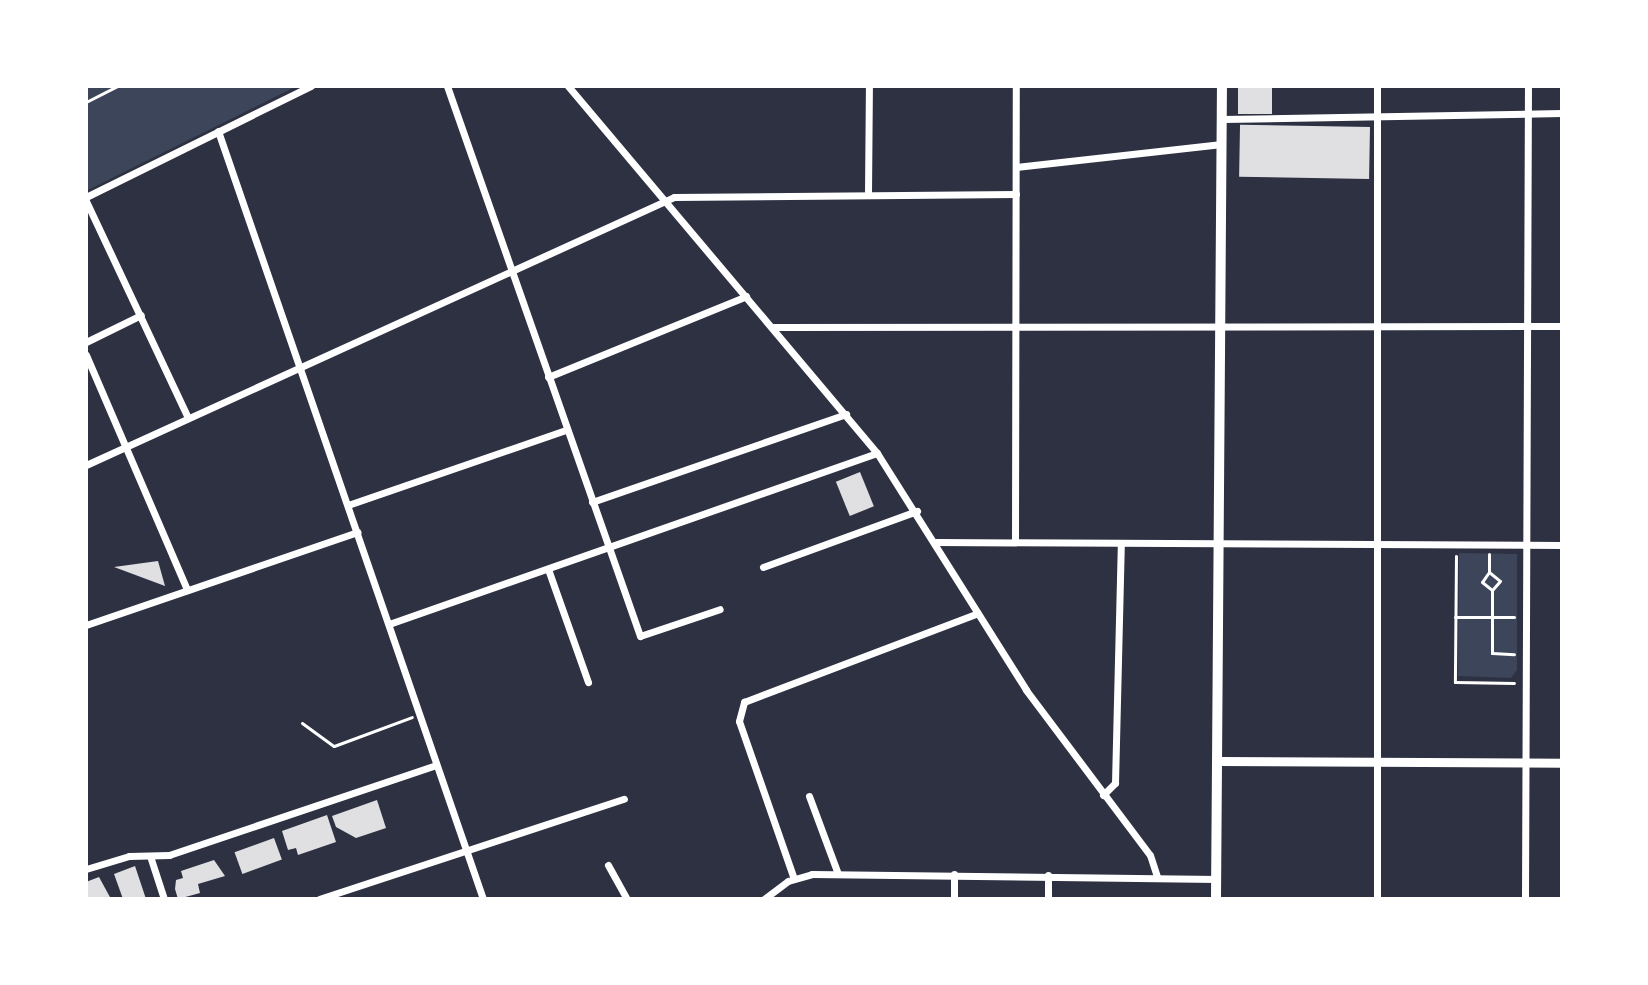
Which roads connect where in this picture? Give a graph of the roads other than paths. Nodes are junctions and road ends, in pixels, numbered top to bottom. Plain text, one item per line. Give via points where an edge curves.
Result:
1 (311, 86) edge
2 (447, 86) edge
3 (568, 86) edge
4 (869, 86) edge
5 (1016, 86) edge
6 (1222, 86) edge
7 (1377, 86) edge
8 (1528, 86) edge
9 (1562, 113) edge
10 (1528, 114) junction
11 (1377, 116) junction
12 (1222, 119) junction
13 (218, 131) junction
14 (1222, 144) junction
15 (1016, 167) junction
16 (868, 193) junction
17 (1016, 194) junction
18 (86, 199) edge
19 (664, 200) junction
20 (511, 270) junction
21 (746, 296) junction
22 (141, 315) junction
23 (1562, 326) edge
24 (774, 327) junction
25 (1527, 327) junction
26 (1016, 328) junction
27 (1377, 328) junction
28 (1222, 330) junction
29 (86, 342) edge
30 (86, 355) edge
31 (300, 367) junction
32 (548, 377) junction
33 (846, 414) junction
34 (188, 418) junction
35 (566, 430) junction
36 (125, 447) junction
37 (877, 453) junction
38 (86, 465) edge
39 (592, 502) junction
40 (348, 505) junction
41 (917, 511) junction
42 (358, 532) junction
43 (936, 542) junction
44 (1015, 542) junction
45 (1121, 544) junction
46 (1526, 545) junction
47 (1562, 545) edge
48 (1221, 546) junction
49 (1377, 546) junction
50 (607, 548) junction
51 (763, 567) dead end
52 (548, 569) junction
53 (187, 590) junction
54 (720, 609) dead end
55 (978, 613) junction
56 (389, 624) junction
57 (86, 625) edge
58 (588, 682) dead end
59 (1217, 761) junction
60 (1377, 762) junction
61 (1525, 763) junction
62 (1562, 763) edge
63 (436, 765) junction
64 (1103, 795) junction
65 (809, 796) dead end
66 (624, 799) dead end
67 (465, 850) junction
68 (151, 859) junction
69 (608, 865) dead end
70 (86, 869) edge
71 (838, 874) junction
72 (954, 874) junction
73 (1048, 875) junction
74 (1157, 877) junction
75 (794, 879) junction
76 (1217, 879) junction
77 (164, 899) edge
78 (321, 899) edge
79 (483, 899) edge
80 (627, 899) edge
81 (764, 899) edge
82 (954, 899) edge
83 (1048, 899) edge
84 (1216, 899) edge
85 (1377, 899) edge
86 (1525, 899) edge

1 - 13 street
2 - 20 street
3 - 19 street
4 - 16 street
5 - 15 street
6 - 12 main road
7 - 11 street
8 - 10 street
9 - 10 street
10 - 11 street
10 - 25 street
11 - 12 street
11 - 27 street
12 - 14 main road
13 - 18 street
13 - 31 street
14 - 15 street
14 - 28 main road
15 - 17 street
16 - 17 street
16 - 19 street via 699,193
17 - 26 street
18 - 22 street
19 - 20 street
19 - 21 street
20 - 31 street
20 - 32 street
21 - 24 street
21 - 32 street
22 - 29 street
22 - 34 street
23 - 25 street
24 - 26 street
24 - 33 street
25 - 27 street
25 - 46 street
26 - 28 street
26 - 44 street
27 - 28 street
27 - 49 street
28 - 48 main road
30 - 36 street
31 - 34 street
31 - 40 street
32 - 35 street
33 - 37 street
33 - 39 street
34 - 36 street
35 - 39 street
35 - 40 street
36 - 38 street
36 - 53 street
37 - 41 street
37 - 50 street
39 - 50 street
40 - 42 street
41 - 43 street
41 - 51 street
42 - 53 street
42 - 56 street
43 - 44 street
43 - 55 street
44 - 45 street
45 - 48 street
45 - 64 street via 1115,783
46 - 47 street
46 - 49 street
46 - 61 street
48 - 49 street
48 - 59 main road
49 - 60 street
50 - 52 street
50 - 54 street via 640,636
52 - 56 street
52 - 58 street
53 - 57 street
55 - 64 street
55 - 75 street via 744,702 739,721
56 - 63 street
59 - 60 street
59 - 76 main road
60 - 61 street
60 - 85 street
61 - 62 street
61 - 86 street
63 - 67 street
63 - 68 street
64 - 74 street via 1150,855
65 - 71 street
66 - 67 street
67 - 78 street
67 - 79 street
68 - 70 street via 129,856
68 - 77 street
69 - 80 street
71 - 72 street
71 - 75 street
72 - 73 street
72 - 82 street
73 - 74 street
73 - 83 street
74 - 76 street
75 - 81 street
76 - 84 main road

